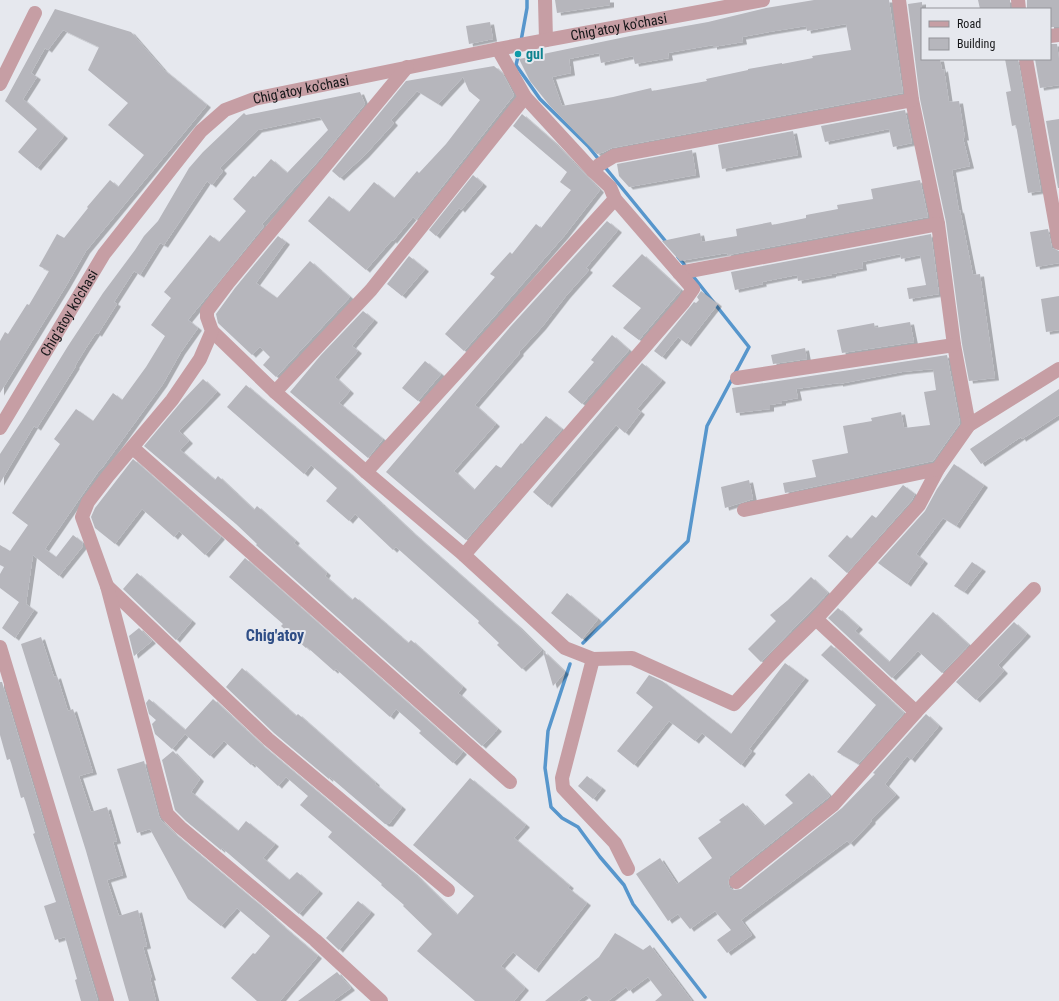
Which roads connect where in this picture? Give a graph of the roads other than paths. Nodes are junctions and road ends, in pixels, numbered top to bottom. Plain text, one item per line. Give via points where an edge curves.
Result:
1 (545, 0) edge
2 (763, 0) edge
3 (899, 0) edge
4 (35, 13) dead end
5 (546, 40) junction
6 (498, 49) junction
7 (1026, 60) edge
8 (408, 67) junction
9 (0, 84) edge
10 (525, 97) junction
11 (912, 100) junction
12 (596, 168) junction
13 (615, 199) junction
14 (938, 224) junction
15 (1059, 243) edge
16 (679, 273) junction
17 (212, 331) junction
18 (954, 345) junction
19 (1059, 369) edge
20 (737, 378) dead end
21 (275, 392) junction
22 (969, 425) junction
23 (0, 428) edge
24 (133, 448) junction
25 (938, 469) junction
26 (366, 472) junction
27 (744, 510) dead end
28 (464, 555) junction
29 (107, 586) junction
30 (1034, 589) dead end
31 (816, 619) junction
32 (0, 647) edge
33 (593, 659) junction
34 (916, 712) junction
35 (510, 782) dead end
36 (628, 869) dead end
37 (736, 882) dead end
38 (448, 890) dead end
39 (107, 1001) edge
40 (382, 1001) edge

1 - 5 street
2 - 5 street, Chig'atoy ko'chasi
3 - 11 street
4 - 9 street
5 - 6 street, Chig'atoy ko'chasi
6 - 8 street, Chig'atoy ko'chasi
6 - 10 street
7 - 15 street
8 - 17 street via 211,305 207,317
8 - 23 street, Chig'atoy ko'chasi via 254,99 225,110 201,131 104,254
10 - 12 street
10 - 21 street via 371,290
11 - 12 street via 614,156
11 - 14 street
12 - 13 street via 610,187
13 - 16 street
13 - 26 street
14 - 16 street
14 - 18 street
16 - 28 street via 693,289 683,303
17 - 21 street
17 - 24 street via 200,359 172,400
18 - 20 street
18 - 22 street
19 - 22 street
21 - 26 street
22 - 25 street
24 - 29 street via 88,502 82,517
24 - 35 street
25 - 27 street
25 - 31 street via 919,505
26 - 28 street
28 - 33 street via 566,648
29 - 38 street via 268,739
29 - 40 street via 167,814 180,828 316,940
30 - 34 street
31 - 33 street via 734,704 632,658
31 - 34 street
32 - 39 street
33 - 36 street via 562,778 563,788 615,843
34 - 37 street via 834,805

